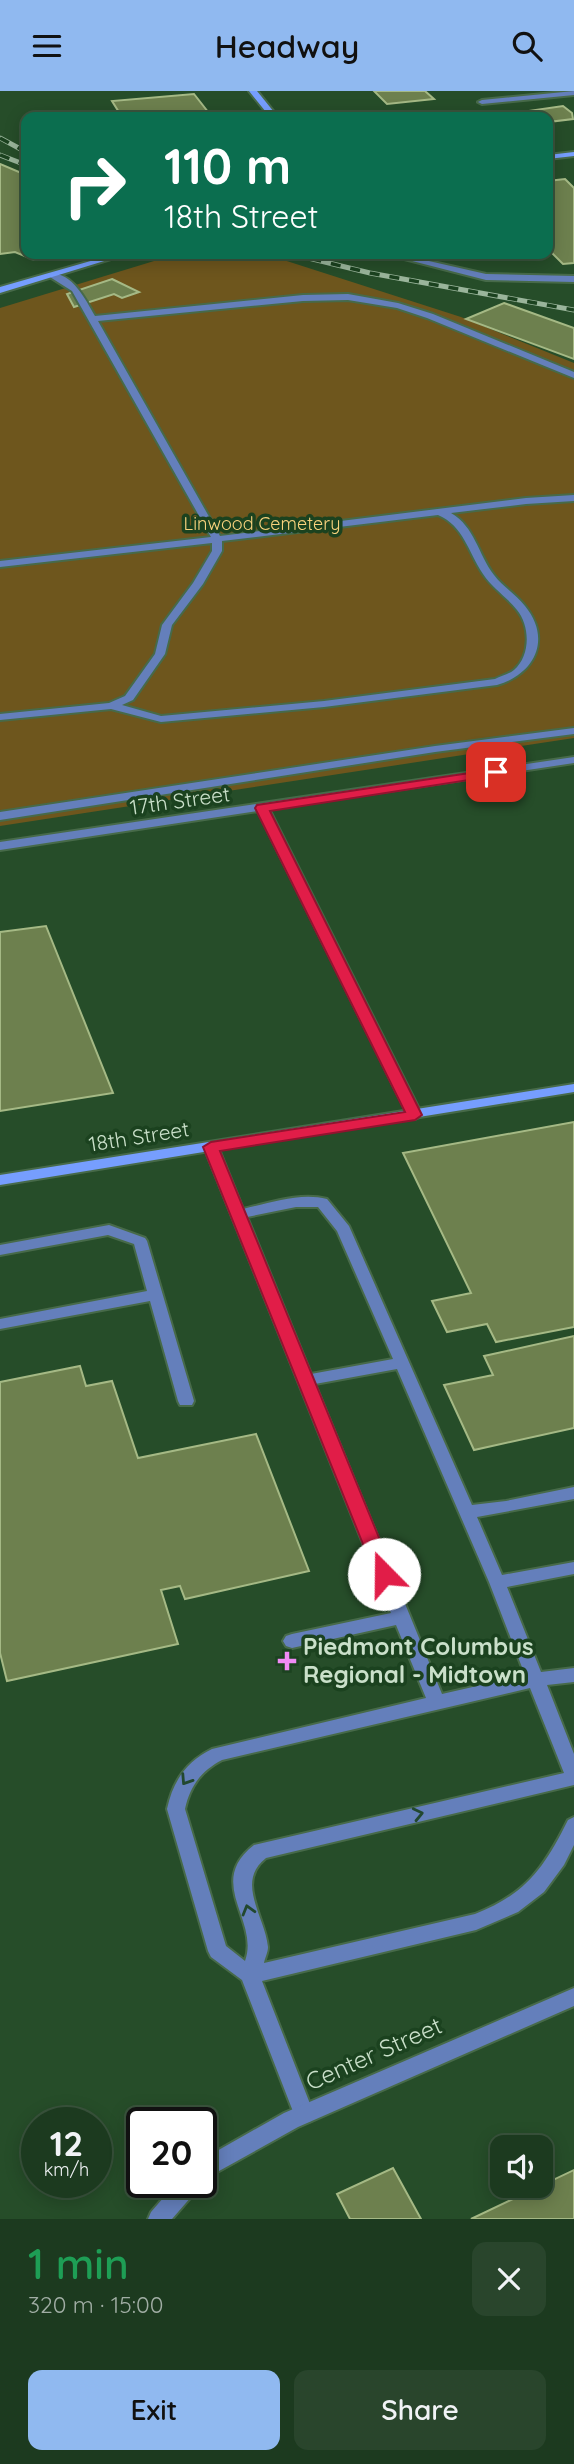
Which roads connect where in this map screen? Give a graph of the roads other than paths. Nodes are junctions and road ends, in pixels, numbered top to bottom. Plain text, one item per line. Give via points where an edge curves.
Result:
1 (253, 91) edge
2 (574, 93) edge
3 (482, 102) dead end
4 (270, 112) edge
5 (574, 154) edge
6 (553, 156) edge
7 (106, 259) edge
8 (410, 259) edge
9 (52, 275) junction
10 (574, 279) edge
11 (0, 290) edge
12 (92, 319) junction
13 (574, 375) edge
14 (574, 498) edge
15 (439, 512) junction
16 (217, 539) junction
17 (0, 564) edge
18 (111, 706) junction
19 (0, 717) edge
20 (574, 731) edge
21 (574, 760) edge
22 (262, 808) junction
23 (0, 816) edge
24 (0, 846) edge
25 (574, 1088) edge
26 (415, 1115) junction
27 (211, 1147) junction
28 (0, 1180) edge
29 (240, 1214) junction
30 (0, 1250) edge
31 (155, 1295) junction
32 (0, 1324) edge
33 (401, 1363) junction
34 (307, 1380) junction
35 (186, 1401) dead end
36 (574, 1493) edge
37 (466, 1512) junction
38 (574, 1568) edge
39 (497, 1582) junction
40 (401, 1617) junction
41 (292, 1641) dead end
42 (574, 1675) edge
43 (537, 1679) junction
44 (436, 1702) junction
45 (574, 1777) edge
46 (574, 1825) edge
47 (250, 1975) junction
48 (574, 1997) edge
49 (304, 2114) junction
50 (217, 2162) edge
51 (177, 2198) edge
52 (158, 2219) edge

1 - 4 street
2 - 3 street
5 - 6 street
7 - 9 street
8 - 10 street via 486,277
9 - 11 street
9 - 12 street via 75,289
12 - 13 street via 348,297 430,316
12 - 16 street
14 - 15 street
15 - 16 street
15 - 18 street via 453,516 465,529 490,577 522,609 530,624 533,643 516,673 497,682 191,717 161,719
16 - 17 street
16 - 18 street via 217,551 198,584 167,625 160,654 130,698
18 - 19 street
20 - 23 street
21 - 22 street, 17th Street
22 - 24 street, 17th Street
22 - 26 street
25 - 26 street, 18th Street
26 - 27 street, 18th Street
27 - 28 street, 18th Street
27 - 29 street
29 - 33 street via 296,1202 322,1202 344,1229
29 - 34 street
30 - 31 street via 109,1230 140,1241
31 - 32 street
31 - 35 street
33 - 34 street
33 - 37 street
34 - 40 street
36 - 37 street
37 - 39 street
38 - 39 street
39 - 43 street
40 - 41 street
40 - 44 street
42 - 43 street
43 - 44 street
43 - 45 street
44 -> 47 street via 243,1747 201,1762 180,1789 176,1809 218,1951
47 -> 45 street via 259,1949 242,1876 248,1861 261,1851
46 - 47 street via 548,1875 527,1898 504,1912
47 - 49 street
48 - 49 street, Center Street
49 - 50 street, Center Street
51 - 52 street

